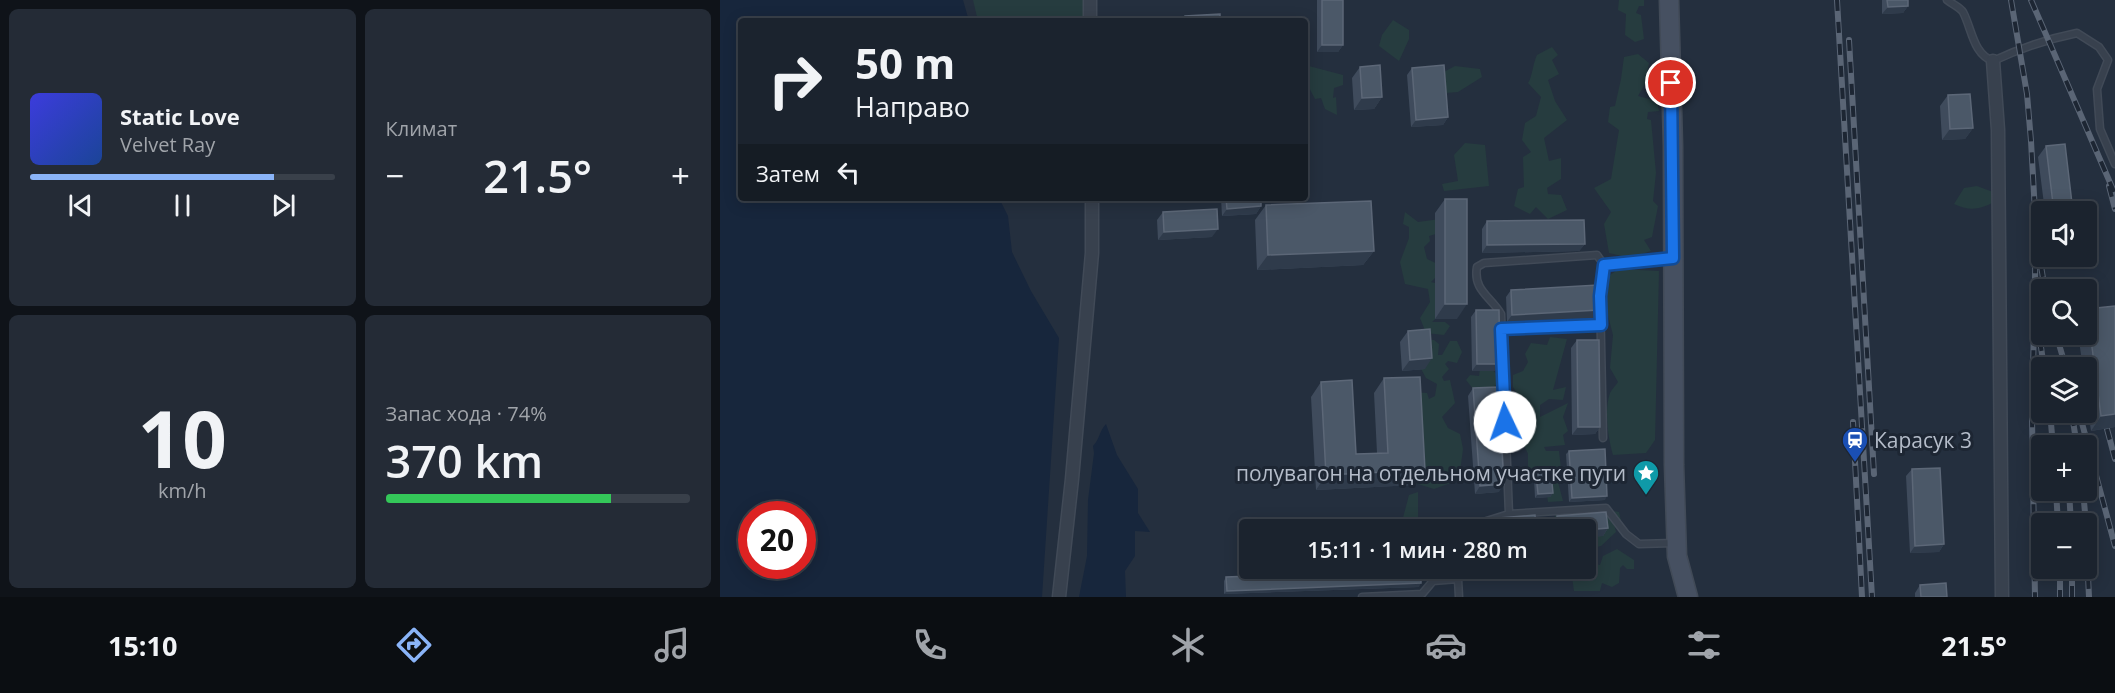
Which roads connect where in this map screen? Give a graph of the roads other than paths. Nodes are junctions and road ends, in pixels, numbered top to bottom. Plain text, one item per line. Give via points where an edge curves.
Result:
1 (1090, 0) edge
2 (1669, 0) edge
3 (1947, 0) edge
4 (1090, 18) edge
5 (1994, 61) junction
6 (2115, 164) edge
7 (1092, 201) edge
8 (1673, 258) junction
9 (1604, 265) junction
10 (1601, 325) junction
11 (1501, 329) junction
12 (1604, 438) dead end
13 (1509, 514) junction
14 (1493, 519) edge
15 (1677, 543) junction
16 (1458, 579) joint
17 (2000, 595) edge
18 (1059, 597) edge
19 (1362, 597) edge
20 (1459, 597) edge
21 (1688, 597) edge

1 - 4 street
2 - 8 street
3 - 5 lane via 1962,10 1976,45 1986,59
5 - 6 lane via 2019,48 2077,33 2099,47 2108,60 2097,89 2100,129
5 - 17 street via 1998,130
7 - 18 street via 1092,253
8 - 9 lane
8 - 15 street
9 - 10 lane
9 - 11 lane via 1597,255 1484,262 1477,267 1475,278 1501,314
10 - 11 lane
10 - 12 lane
11 - 13 lane
13 - 14 lane
13 - 15 lane via 1606,508 1638,544
15 - 21 street
16 - 19 lane via 1433,581 1422,594
16 - 20 lane

